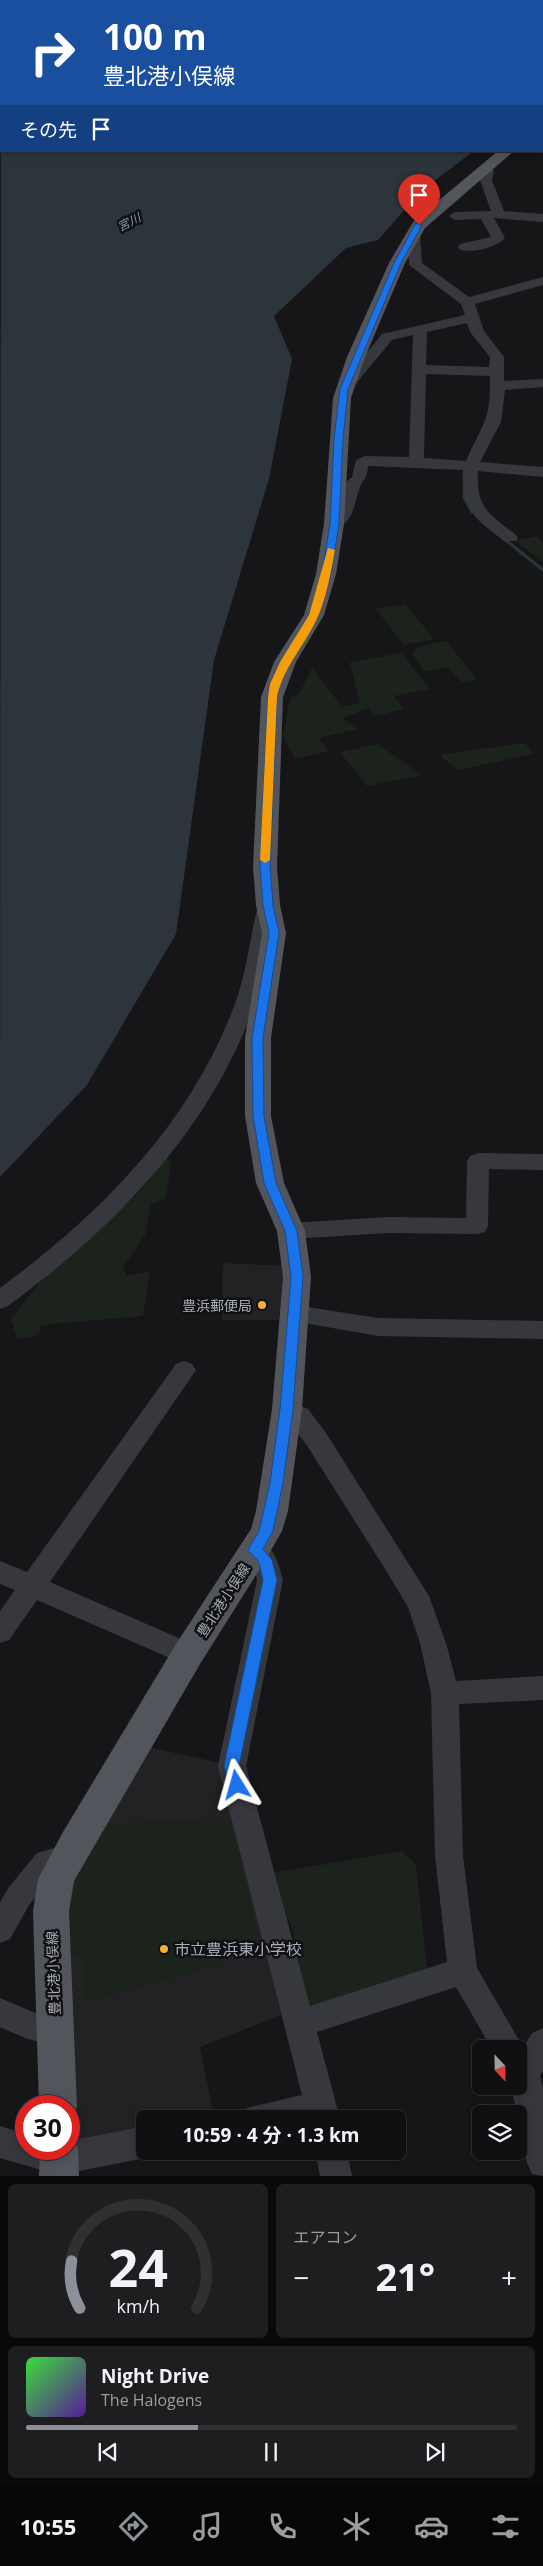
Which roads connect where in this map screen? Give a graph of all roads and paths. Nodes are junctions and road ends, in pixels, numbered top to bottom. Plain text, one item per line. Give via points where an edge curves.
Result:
1 (506, 152) edge
2 (486, 168) junction
3 (493, 214) junction
4 (455, 216) dead end
5 (543, 218) edge
6 (414, 233) junction
7 (465, 247) dead end
8 (543, 281) edge
9 (467, 302) junction
10 (471, 318) junction
11 (420, 330) junction
12 (420, 369) junction
13 (497, 379) junction
14 (543, 383) edge
15 (344, 389) junction
16 (416, 462) junction
17 (471, 467) junction
18 (543, 472) edge
19 (334, 524) junction
20 (510, 538) dead end
21 (268, 905) junction
22 (543, 1162) edge
23 (291, 1231) junction
24 (0, 1300) edge
25 (295, 1314) junction
26 (543, 1330) edge
27 (184, 1370) dead end
28 (286, 1409) junction
29 (255, 1550) junction
30 (0, 1572) edge
31 (32, 1586) junction
32 (0, 1632) edge
33 (188, 1654) junction
34 (543, 1688) edge
35 (445, 1693) junction
36 (68, 1858) junction
37 (0, 1929) edge
38 (463, 1971) junction
39 (0, 2012) edge
40 (298, 2024) junction
41 (55, 2030) junction
42 (504, 2040) edge
43 (543, 2043) edge
44 (528, 2054) edge
45 (58, 2095) edge
46 (525, 2095) edge
47 (322, 2110) edge
48 (0, 2142) edge
49 (136, 2144) edge
50 (333, 2160) edge
51 (59, 2161) edge
52 (543, 2163) edge
53 (336, 2176) edge

1 - 2 main road, 豊北港小俣線
2 - 3 street
2 - 6 main road, 豊北港小俣線 via 419,225
3 - 4 street
3 - 5 street
3 - 7 street via 498,238
6 - 9 street via 416,264
6 - 15 main road, 豊北港小俣線 via 397,263
8 - 9 street
9 - 10 street
10 - 11 street
10 - 13 street via 497,357
11 - 12 street
11 - 15 street via 387,337
12 - 13 street
12 - 16 street
13 - 14 street
13 - 17 street via 493,423
15 - 19 main road, 豊北港小俣線
16 - 17 street
16 - 19 street via 365,460 361,463 359,479 354,482 344,513
17 - 18 street
17 - 20 street via 470,501 476,510
19 - 21 main road, 豊北港小俣線 via 326,574 314,615 285,662 272,697 265,867
21 - 23 main road, 豊北港小俣線 via 274,933 258,1038 258,1116 270,1183
21 - 24 street via 246,1000 209,1085 196,1105 147,1170 112,1207 59,1255
22 - 23 street via 478,1161 478,1226 387,1225
23 - 25 main road, 豊北港小俣線 via 297,1277
25 - 26 street via 378,1327
25 - 28 main road, 豊北港小俣線
27 - 31 street
28 - 29 main road, 豊北港小俣線 via 272,1511
28 - 35 street via 299,1416 316,1440 420,1604
29 - 33 main road, 豊北港小俣線
29 - 40 street via 265,1560 270,1580 232,1766
30 - 31 street
31 - 32 street
31 - 33 street
33 - 36 main road, 豊北港小俣線
34 - 35 street
35 - 38 street via 450,1856
36 - 37 street via 47,1862 19,1896
36 - 41 main road, 豊北港小俣線 via 56,1879 51,1911
38 - 40 street
38 - 42 street
39 - 41 street via 38,2028
40 - 47 street
41 - 45 main road, 豊北港小俣線
43 - 44 street
46 - 52 street
48 - 51 street
49 - 51 street
50 - 53 street

